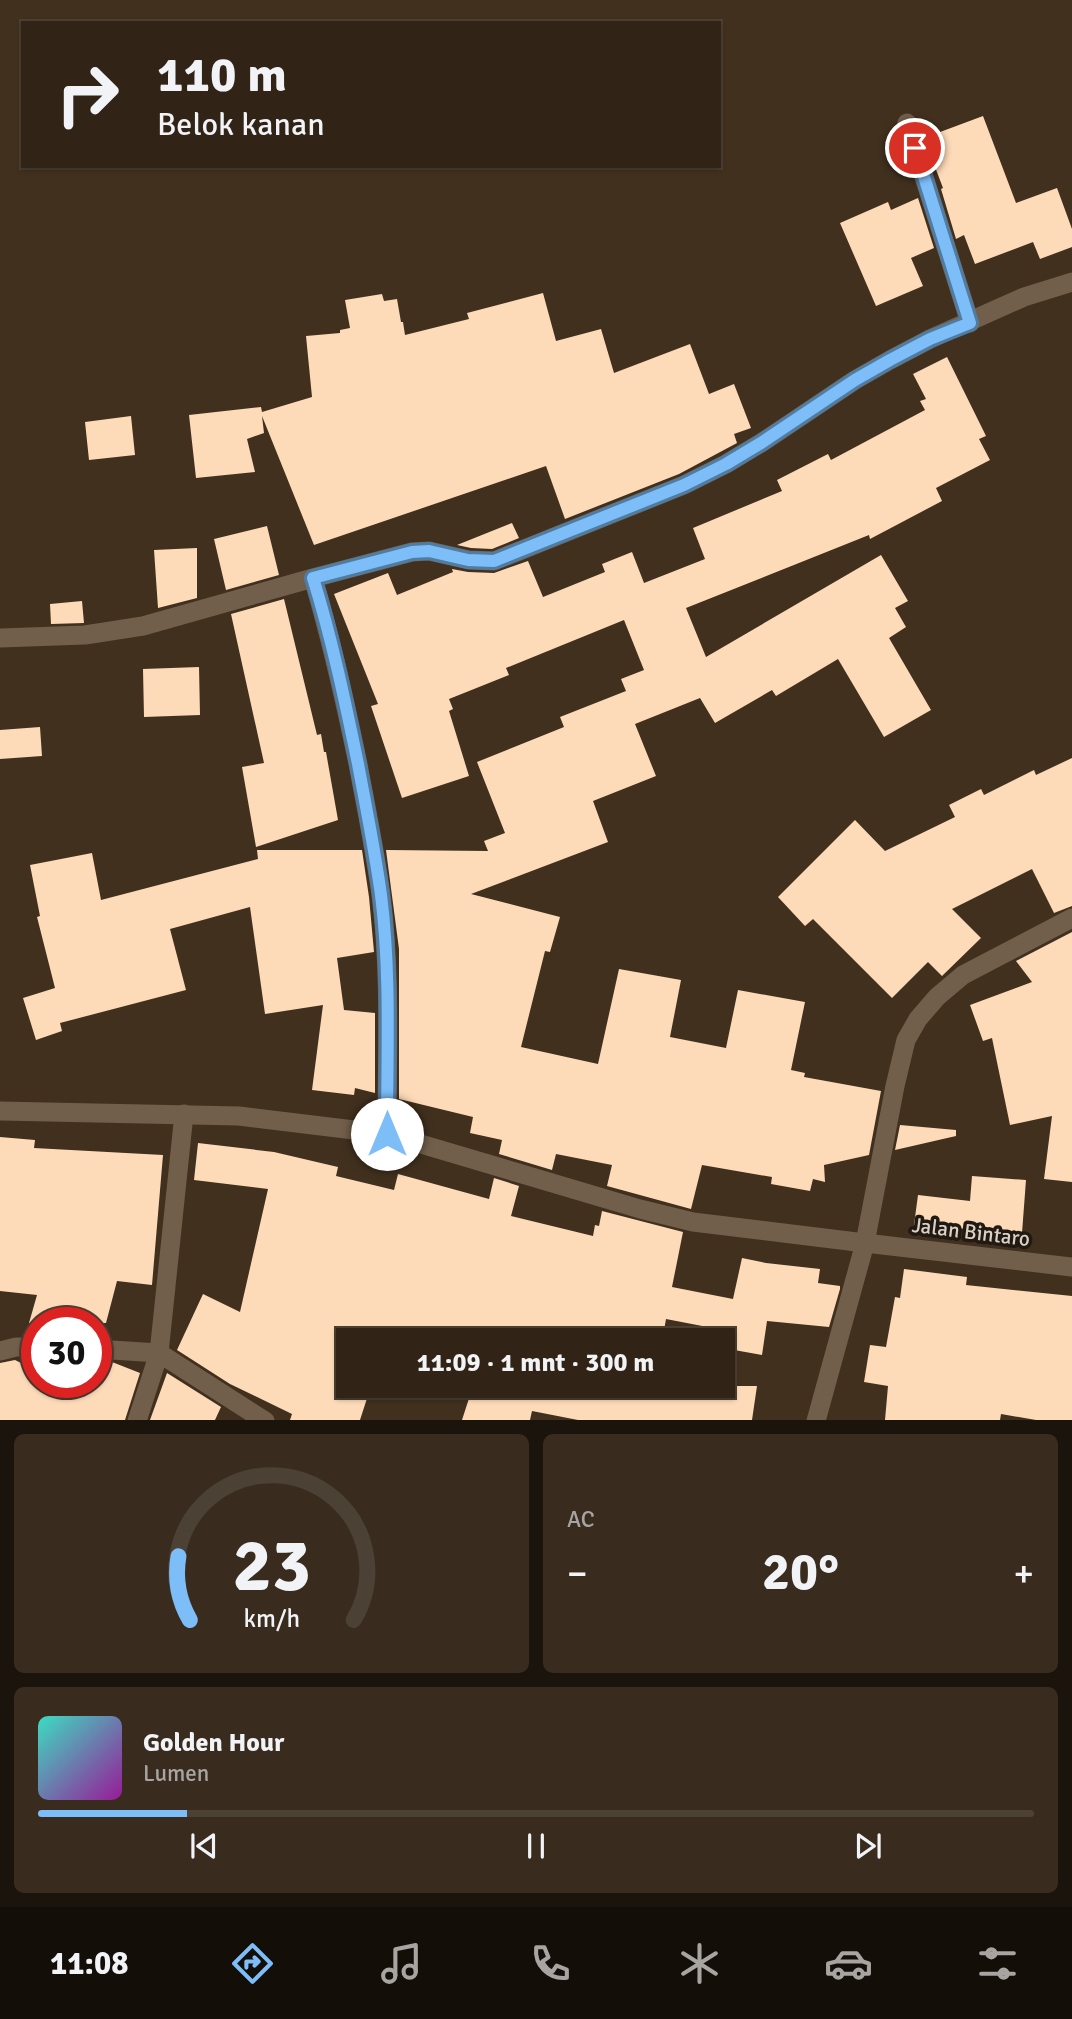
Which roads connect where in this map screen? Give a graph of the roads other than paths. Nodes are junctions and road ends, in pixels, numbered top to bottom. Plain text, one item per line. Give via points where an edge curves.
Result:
1 (907, 123) dead end
2 (1072, 282) edge
3 (970, 323) junction
4 (313, 578) junction
5 (0, 638) edge
6 (1072, 918) edge
7 (0, 1111) edge
8 (184, 1114) junction
9 (387, 1134) junction
10 (864, 1243) junction
11 (1072, 1267) edge
12 (21, 1347) edge
13 (112, 1350) edge
14 (0, 1351) edge
15 (159, 1353) junction
16 (137, 1420) edge
17 (265, 1420) edge
18 (816, 1420) edge

1 - 3 street
2 - 3 street via 1024,297
3 - 4 street via 890,360 695,480 494,561 412,552
4 - 5 street via 143,626 85,635
4 - 9 street via 348,714 381,896 387,981
6 - 10 street via 963,975 918,1019 906,1040
7 - 8 street, Jalan Bintaro
8 - 9 street, Jalan Bintaro via 239,1115
8 - 15 street
9 - 10 street, Jalan Bintaro via 680,1219
10 - 11 street, Jalan Bintaro
10 - 18 street
12 - 14 street
13 - 15 street
15 - 16 street
15 - 17 street

